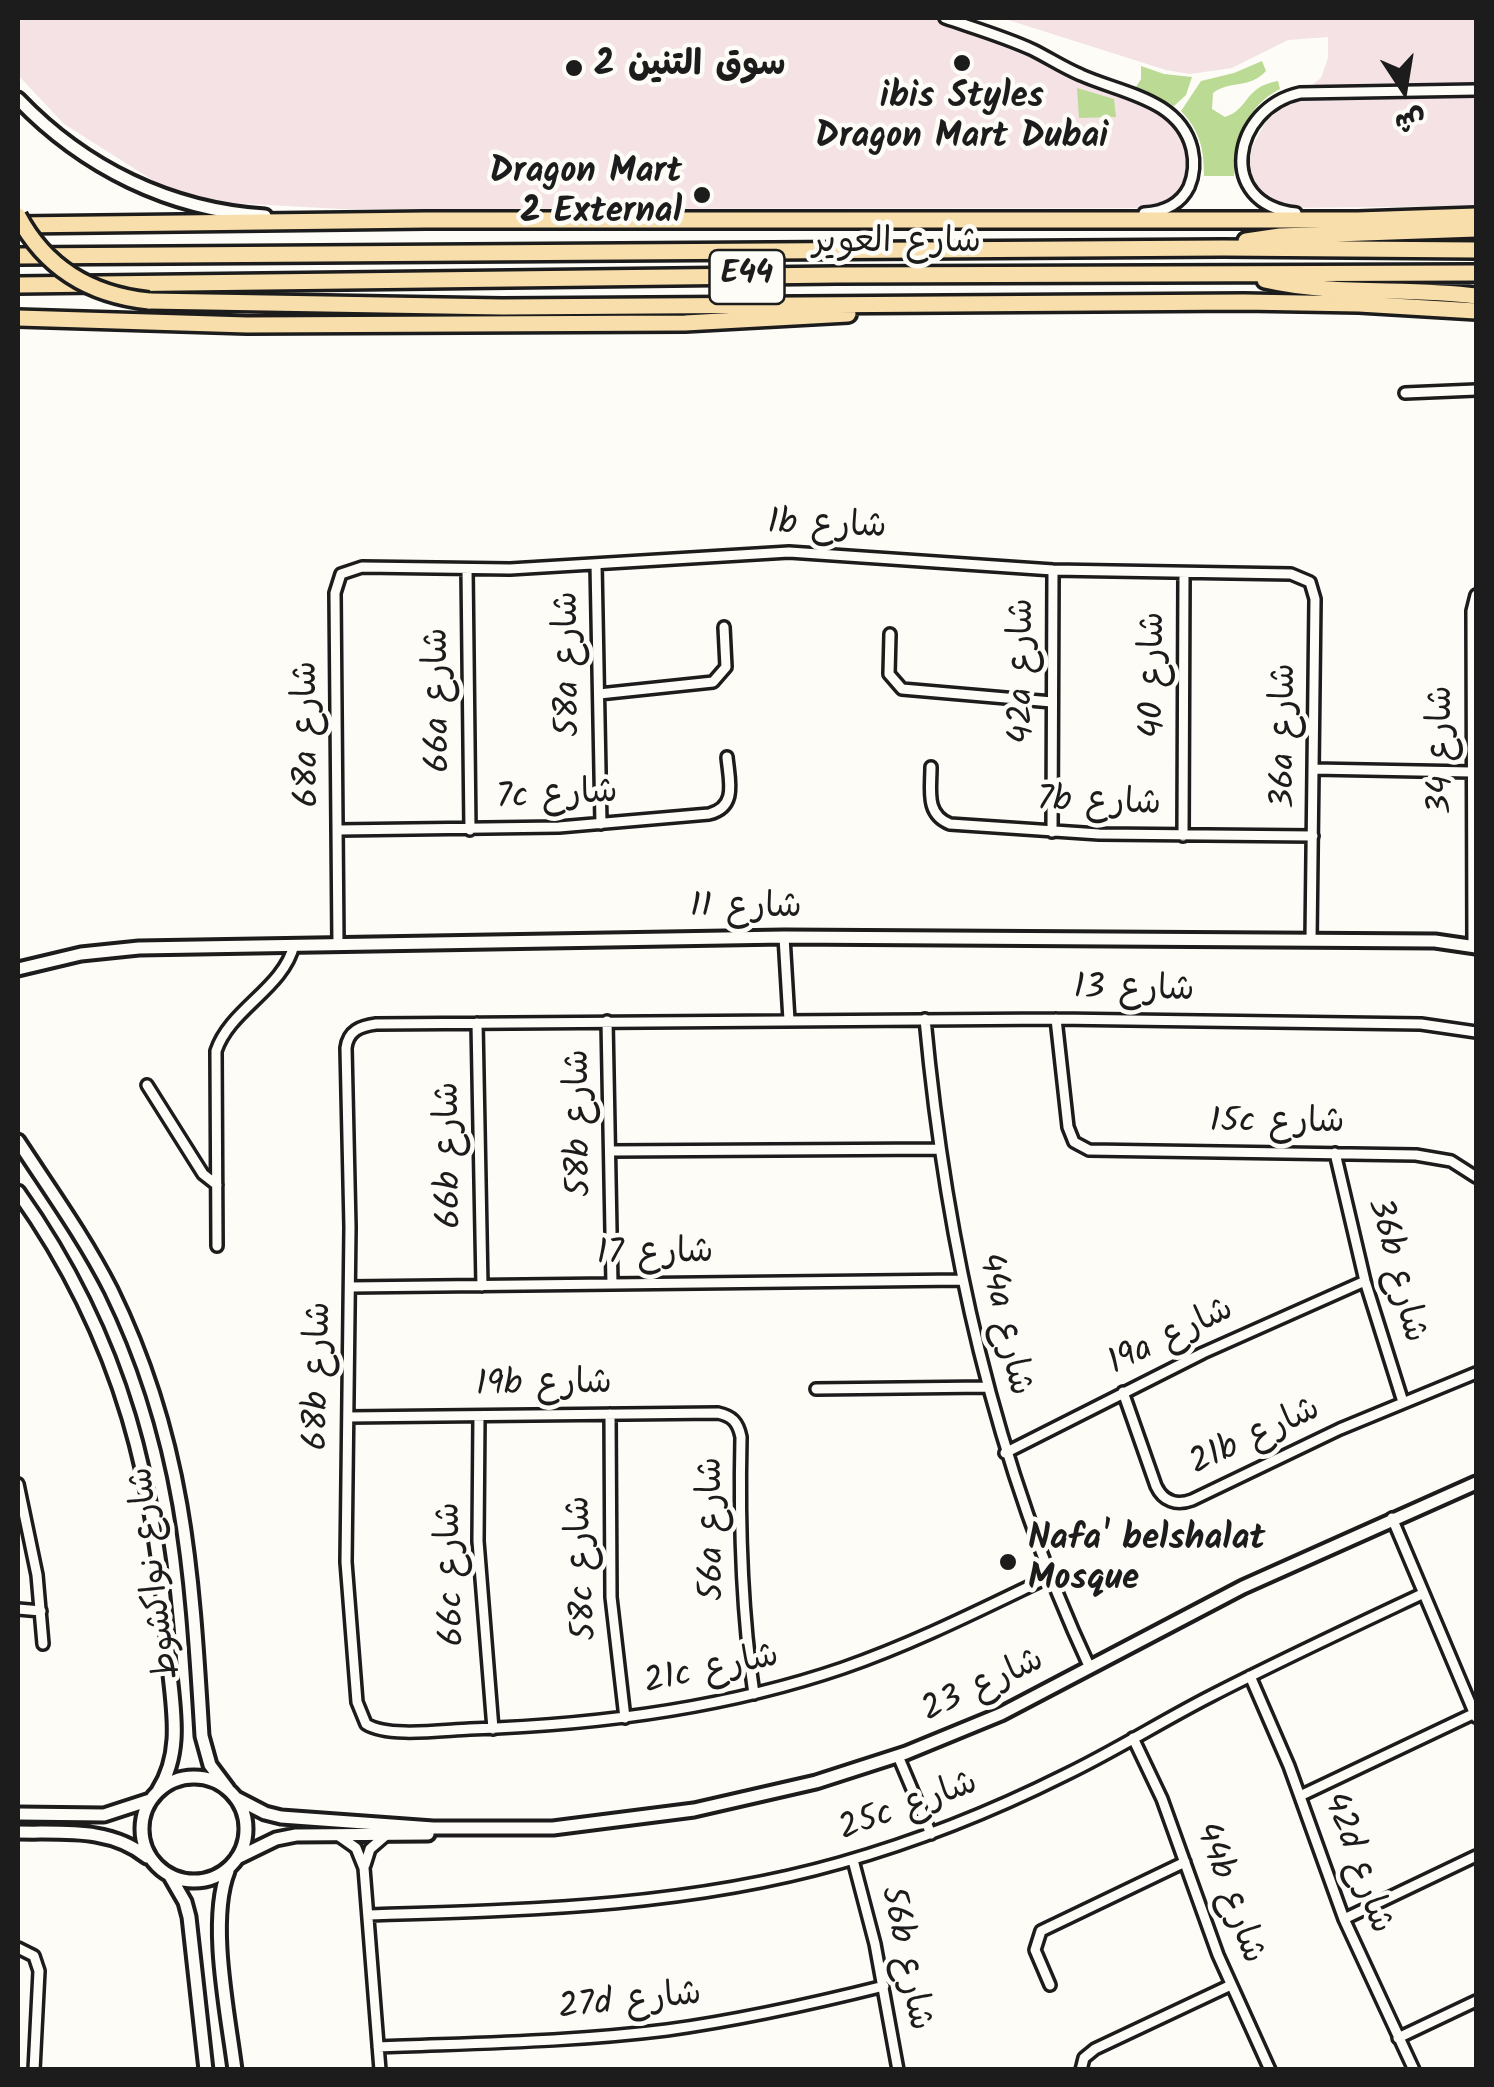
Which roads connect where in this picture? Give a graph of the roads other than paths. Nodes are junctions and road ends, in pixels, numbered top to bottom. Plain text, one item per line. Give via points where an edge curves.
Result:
1 (945, 18) edge
2 (1476, 90) edge
3 (18, 99) edge
4 (18, 216) edge
5 (1476, 216) edge
6 (1358, 220) junction
7 (1052, 221) junction
8 (319, 222) junction
9 (18, 225) edge
10 (1476, 229) edge
11 (1223, 248) junction
12 (1476, 250) edge
13 (18, 256) edge
14 (1242, 273) junction
15 (1476, 273) edge
16 (18, 285) edge
17 (1476, 296) edge
18 (976, 305) junction
19 (1476, 311) edge
20 (18, 318) edge
21 (1476, 390) edge
22 (1405, 393) dead end
23 (596, 564) junction
24 (466, 569) junction
25 (1052, 570) junction
26 (342, 574) joint
27 (1184, 574) junction
28 (1310, 582) joint
29 (1476, 595) edge
30 (724, 627) dead end
31 (890, 634) dead end
32 (599, 694) junction
33 (1052, 702) junction
34 (727, 758) dead end
35 (931, 767) dead end
36 (1314, 769) junction
37 (1471, 772) junction
38 (601, 824) junction
39 (339, 830) junction
40 (470, 830) junction
41 (1052, 832) junction
42 (1183, 836) junction
43 (1314, 836) junction
44 (1474, 846) edge
45 (788, 937) junction
46 (1315, 940) junction
47 (294, 944) junction
48 (342, 944) junction
49 (1471, 945) edge
50 (18, 968) edge
51 (1056, 1018) junction
52 (925, 1019) junction
53 (789, 1020) junction
54 (607, 1021) junction
55 (476, 1022) junction
56 (354, 1030) joint
57 (1476, 1032) edge
58 (148, 1085) dead end
59 (18, 1140) edge
60 (939, 1148) junction
61 (611, 1152) junction
62 (1336, 1153) junction
63 (1476, 1177) edge
64 (217, 1185) junction
65 (18, 1192) edge
66 (218, 1246) dead end
67 (961, 1280) junction
68 (1365, 1281) junction
69 (612, 1284) junction
70 (482, 1286) junction
71 (350, 1287) junction
72 (1476, 1373) edge
73 (986, 1386) junction
74 (816, 1390) dead end
75 (1123, 1392) junction
76 (1403, 1402) junction
77 (610, 1414) junction
78 (480, 1416) junction
79 (348, 1417) junction
80 (737, 1423) joint
81 (1006, 1453) junction
82 (1476, 1483) edge
83 (18, 1484) edge
84 (1389, 1520) junction
85 (1050, 1576) junction
86 (1422, 1594) junction
87 (18, 1609) edge
88 (41, 1611) junction
89 (43, 1644) dead end
90 (1094, 1666) junction
91 (1250, 1676) junction
92 (754, 1694) junction
93 (1476, 1715) edge
94 (625, 1718) junction
95 (366, 1724) joint
96 (492, 1729) junction
97 (1133, 1738) junction
98 (902, 1754) junction
99 (232, 1794) junction
100 (154, 1796) junction
101 (1300, 1796) junction
102 (18, 1814) edge
103 (479, 1829) junction
104 (18, 1832) edge
105 (931, 1834) junction
106 (339, 1836) junction
107 (385, 1836) junction
108 (1476, 1856) edge
109 (151, 1860) junction
110 (852, 1860) junction
111 (1185, 1862) junction
112 (233, 1863) junction
113 (364, 1868) junction
114 (170, 1876) junction
115 (368, 1916) junction
116 (1344, 1919) junction
117 (18, 1948) edge
118 (1050, 1985) dead end
119 (1231, 1985) junction
120 (884, 1986) junction
121 (1476, 2001) edge
122 (1398, 2038) junction
123 (378, 2047) junction
124 (34, 2070) edge
125 (206, 2070) edge
126 (235, 2070) edge
127 (380, 2070) edge
128 (898, 2070) edge
129 (1081, 2070) edge
130 (1270, 2070) edge
131 (1414, 2070) edge

1 - 7 street via 1143,97 1170,114 1186,135 1194,168 1176,204 1159,212
2 - 6 street via 1300,93 1259,116 1241,160 1252,192 1282,212
3 - 8 street via 73,147 140,186 213,210
4 - 18 main road, bridge via 28,236 69,276 94,290 149,301
5 - 6 main road
6 - 7 main road
7 - 8 main road
8 - 9 main road
10 - 11 main road via 1265,237
11 - 12 main road, شارع العوير / E44
11 - 13 main road, شارع العوير / E44
14 - 15 main road, شارع العوير / E44
14 - 16 main road, شارع العوير / E44
14 - 17 main road via 1318,288
18 - 19 main road via 1244,302
18 - 20 main road via 685,322 248,325
21 - 22 street
23 - 24 street, 1b شارع
23 - 25 street, 1b شارع via 789,552
23 - 32 street, 58a شارع
24 - 26 street, 1b شارع via 362,568
24 - 40 street, 66a شارع
25 - 27 street, 1b شارع
25 - 33 street, 42a شارع
26 - 39 street, 68a شارع via 335,593
27 - 28 street, 1b شارع via 1292,574
27 - 42 street, شارع 40
28 - 36 street, 36a شارع
29 - 37 street, شارع 34
30 - 32 street via 726,667 713,682
31 - 33 street via 889,674 902,689
32 - 38 street, 58a شارع
33 - 41 street, 42a شارع
34 - 38 street, 7c شارع via 730,798 722,810
35 - 41 street, 7b شارع via 931,805 944,822
36 - 37 street
36 - 43 street, 36a شارع
37 - 44 street, شارع 34
38 - 40 street, 7c شارع
39 - 40 street, 7c شارع
39 - 48 street, 68a شارع
41 - 42 street, 7b شارع
42 - 43 street, 7b شارع
43 - 46 street, 36a شارع
44 - 49 street, شارع 34
45 - 46 street, شارع 11
45 - 48 street, شارع 11
45 - 53 street
46 - 49 street, شارع 11
47 - 48 street, شارع 11
47 - 50 street, شارع 11 via 110,950
47 - 64 street via 285,967 219,1043
51 - 52 street, شارع 13
51 - 57 street, شارع 13 via 1421,1024
51 - 62 street, 15c شارع via 1074,1142 1097,1151
52 - 53 street, شارع 13
52 - 60 street, 44a شارع
53 - 54 street, شارع 13
54 - 55 street, شارع 13
54 - 61 street, 58b شارع
55 - 56 street, شارع 13
55 - 70 street, 66b شارع
56 - 71 street, 68b شارع via 346,1048
58 - 64 street via 203,1174
59 - 99 street, شارع نواكشوط via 101,1272 152,1390 189,1552 202,1736 210,1765
60 - 61 street
60 - 67 street, 44a شارع
61 - 69 street, 58b شارع
62 - 63 street, 15c شارع via 1435,1157
62 - 68 street, 36b شارع
64 - 66 street
65 - 100 street, شارع نواكشوط via 105,1348 152,1500 175,1739 171,1766
67 - 69 street, شارع 17
67 - 73 street, 44a شارع
68 - 75 street, 19a شارع
68 - 76 street, 36b شارع
69 - 70 street, شارع 17
70 - 71 street, شارع 17
71 - 79 street, 68b شارع
72 - 76 street, 21b شارع
73 - 74 street
73 - 81 street, 44a شارع
75 - 76 street, 21b شارع via 1156,1486 1178,1503
75 - 81 street, 19a شارع
77 - 78 street, 19b شارع
77 - 80 street, 19b شارع via 718,1413
77 - 94 street, 58c شارع via 612,1597
78 - 79 street, 19b شارع
78 - 96 street, 66c شارع via 478,1541
79 - 95 street, 68b شارع via 350,1634 358,1710
80 - 92 street, 56a شارع via 741,1595
81 - 85 street, 44a شارع
82 - 84 street, شارع 23
83 - 88 street
84 - 86 street
84 - 90 street, شارع 23
85 - 90 street, 44a شارع
85 - 92 street, 21c شارع via 888,1651
86 - 91 street, 25c شارع
86 - 93 street
87 - 88 street
88 - 89 street
90 - 98 street, شارع 23
91 - 97 street, 25c شارع
91 - 101 street, 42d شارع
92 - 94 street, 21c شارع
93 - 101 street
94 - 96 street, 21c شارع
95 - 96 street, 21c شارع via 387,1730
97 - 105 street, 25c شارع
97 - 111 street, 44b شارع
98 - 103 street, شارع 23 via 694,1810 570,1826
98 - 105 street
99 - 100 street via 192,1777
99 - 103 street, شارع 23 via 281,1817
99 - 112 street via 246,1822
100 - 102 street via 104,1815
100 - 109 street via 142,1836
101 - 116 street, 42d شارع
103 - 107 street, شارع 23
104 - 109 street via 107,1836
105 - 110 street, 25c شارع
106 - 107 street, شارع 23
106 - 112 street, شارع 23 via 276,1839
106 - 113 street via 356,1848
107 - 113 street via 370,1849
108 - 116 street
109 - 114 street
110 - 115 street, 25c شارع via 650,1902
110 - 120 street, 56b شارع
111 - 118 street via 1041,1932 1035,1950
111 - 119 street, 44b شارع
112 - 114 street via 207,1880
112 - 126 street via 220,1900 220,1929
113 - 115 street
114 - 125 street via 189,1917
115 - 123 street
116 - 122 street, 42d شارع
117 - 124 street via 34,1956 39,1971
119 - 129 street via 1095,2049
119 - 130 street, 44b شارع
120 - 123 street, 27d شارع via 665,2030
120 - 128 street, 56b شارع
121 - 122 street
122 - 131 street, 42d شارع
123 - 127 street

